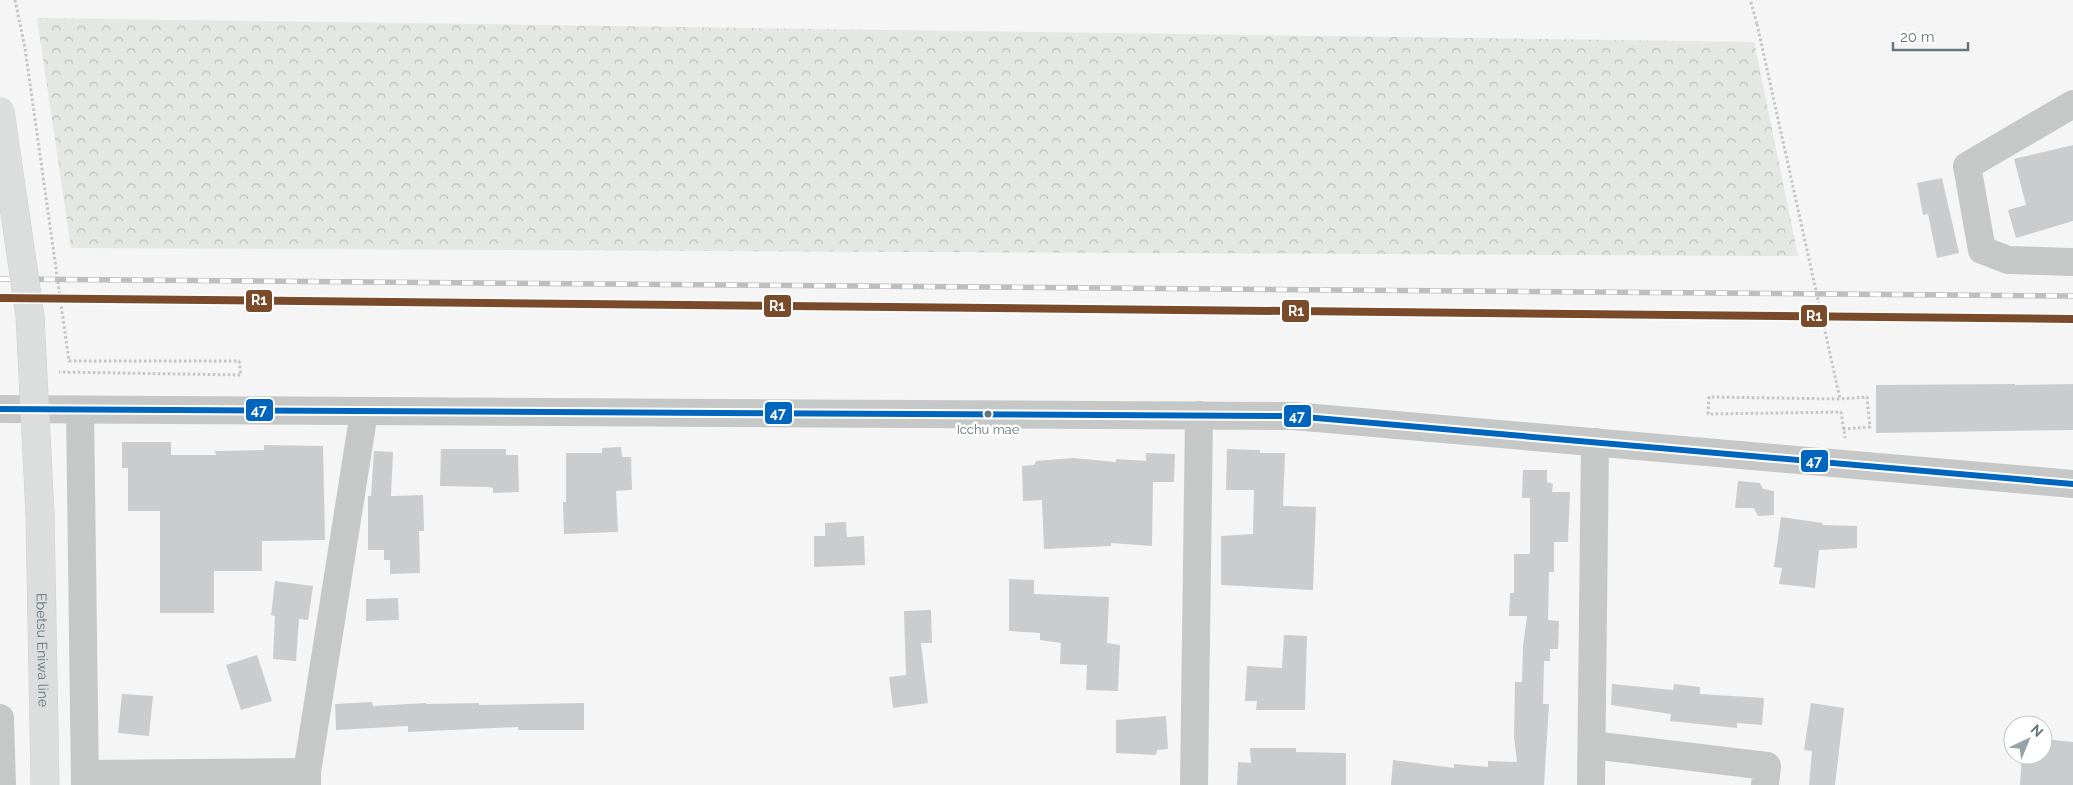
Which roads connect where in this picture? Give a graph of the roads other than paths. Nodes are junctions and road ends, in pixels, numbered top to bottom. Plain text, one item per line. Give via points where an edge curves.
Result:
1 (2073, 104) edge
2 (0, 111) edge
3 (2073, 262) edge
4 (0, 410) edge
5 (80, 410) junction
6 (364, 412) junction
7 (1199, 415) junction
8 (1595, 442) junction
9 (2073, 484) edge
10 (0, 718) edge
11 (1592, 746) junction
12 (308, 779) edge
13 (85, 780) edge
14 (2, 785) edge
15 (45, 785) edge
16 (1194, 785) edge
17 (1591, 785) edge
18 (1765, 785) edge

1 - 3 street via 1967,166 1982,250 2008,260
2 - 15 main road, Ebetsu Eniwa line, bridge via 30,316 40,514
4 - 5 street
5 - 6 street
5 - 13 street
6 - 7 street
6 - 12 street
7 - 8 street via 1293,416
7 - 16 street
8 - 9 street
8 - 11 street
10 - 14 street
11 - 17 street
11 - 18 street via 1767,766
12 - 13 street

